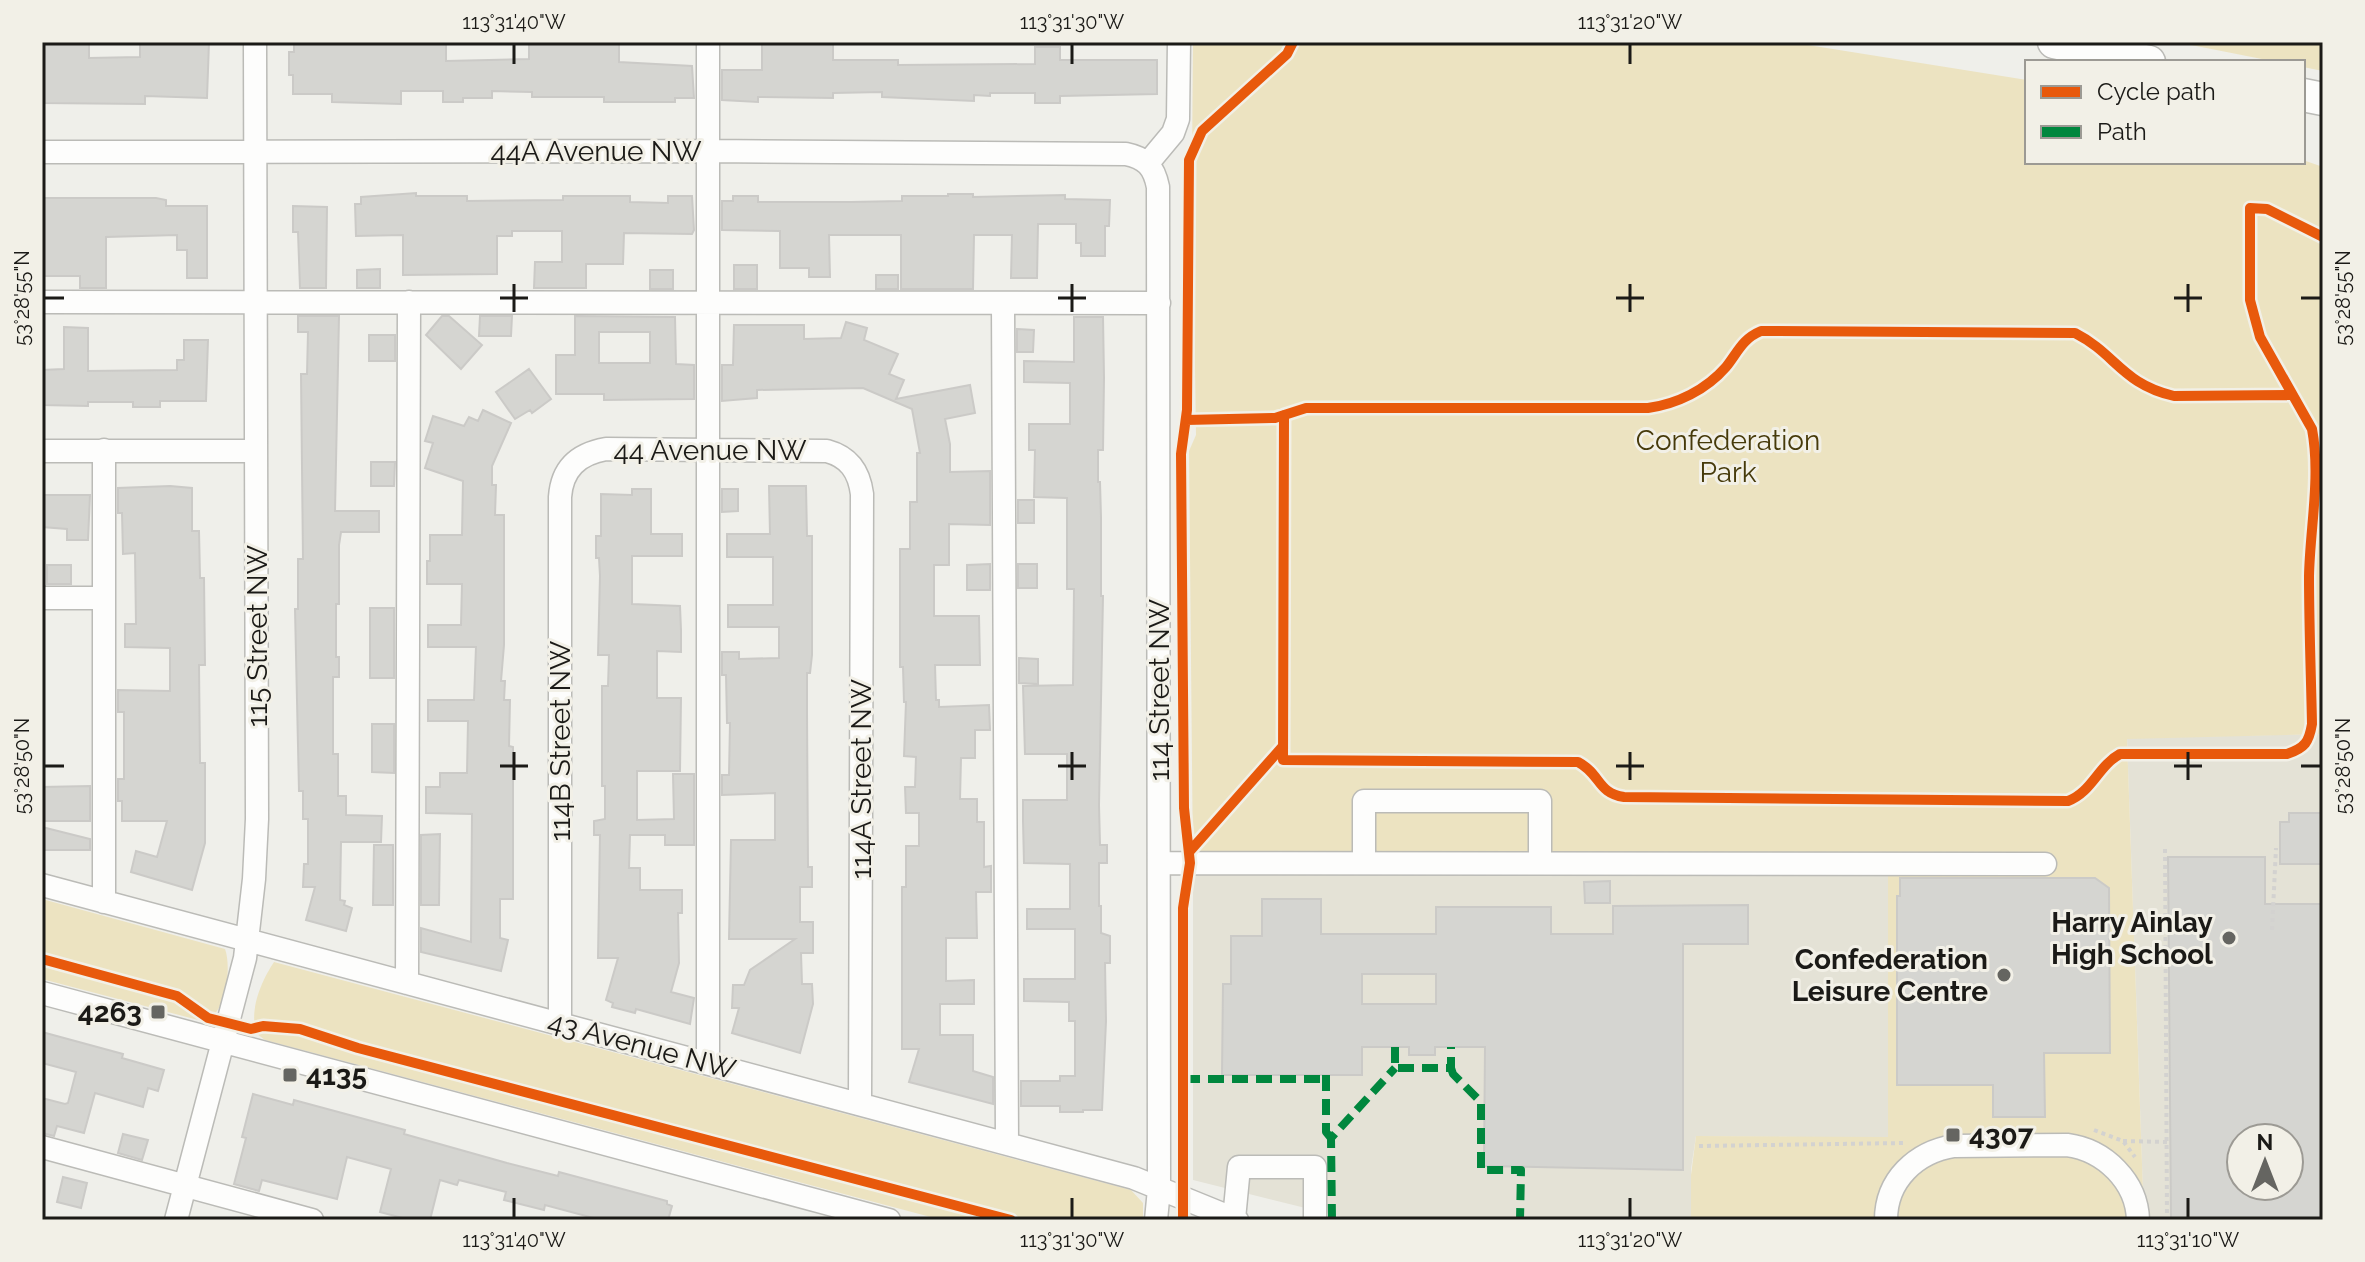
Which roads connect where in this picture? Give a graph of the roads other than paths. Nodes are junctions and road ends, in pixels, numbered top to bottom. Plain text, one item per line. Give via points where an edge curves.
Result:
1 (255, 42) edge
2 (708, 42) edge
3 (1179, 42) edge
4 (2054, 42) edge
5 (2140, 60) edge
6 (256, 151) junction
7 (708, 151) junction
8 (42, 152) edge
9 (1148, 163) junction
10 (42, 302) edge
11 (256, 302) junction
12 (409, 302) junction
13 (709, 302) junction
14 (1159, 303) junction
15 (1003, 304) junction
16 (708, 449) junction
17 (104, 450) junction
18 (42, 451) edge
19 (256, 451) junction
20 (847, 459) joint
21 (574, 463) joint
22 (42, 598) edge
23 (104, 598) junction
24 (1540, 861) junction
25 (1364, 862) junction
26 (1159, 863) junction
27 (2045, 864) dead end
28 (42, 885) edge
29 (104, 902) junction
30 (248, 941) junction
31 (407, 983) junction
32 (42, 993) edge
33 (560, 1023) junction
34 (224, 1042) junction
35 (708, 1063) junction
36 (860, 1104) junction
37 (1007, 1143) junction
38 (42, 1147) edge
39 (185, 1186) junction
40 (1159, 1189) junction
41 (176, 1220) edge
42 (312, 1220) edge
43 (889, 1220) edge
44 (1156, 1220) edge
45 (1236, 1220) edge
46 (1315, 1220) edge
47 (1886, 1220) edge
48 (2138, 1220) edge

1 - 6 street, 115 Street NW
2 - 7 street
3 - 9 street via 1178,119
4 - 5 highway
6 - 7 street, 44A Avenue NW
6 - 8 street, 44A Avenue NW
6 - 11 street, 115 Street NW
7 - 9 street, 44A Avenue NW via 1126,154
7 - 13 street
9 - 14 street, 114 Street NW via 1158,187
10 - 11 street
11 - 12 street
11 - 19 street, 115 Street NW
12 - 13 street
12 - 31 street
13 - 15 street
13 - 16 street
14 - 15 street
14 - 26 street, 114 Street NW
15 - 37 street
16 - 20 street, 44 Avenue NW via 817,449
16 - 21 street, 44 Avenue NW via 606,449
16 - 35 street
17 - 18 street
17 - 19 street
17 - 23 street
19 - 30 street, 115 Street NW via 257,819
20 - 36 street, 114A Street NW via 862,494
21 - 33 street, 114B Street NW via 560,497
22 - 23 street
23 - 29 street
24 - 25 street
24 - 25 street via 1540,801 1364,801
24 - 27 street
25 - 26 street
26 - 40 street, 114 Street NW
28 - 29 street, 43 Avenue NW
29 - 30 street, 43 Avenue NW
30 - 31 street, 43 Avenue NW
30 - 34 street, 115 Street NW
31 - 33 street, 43 Avenue NW
32 - 34 street
33 - 35 street, 43 Avenue NW
34 - 39 street, 115 Street NW
34 - 43 street
35 - 36 street, 43 Avenue NW
36 - 37 street, 43 Avenue NW
37 - 40 street, 43 Avenue NW
38 - 39 street
39 - 41 street, 115 Street NW
39 - 42 street
40 - 44 street, 114 Street NW
40 - 45 street, 43 Avenue NW
45 - 46 street via 1239,1167 1315,1167
47 - 48 street via 1886,1206 1900,1176 1937,1149 2067,1145 2085,1147 2114,1169 2129,1185

